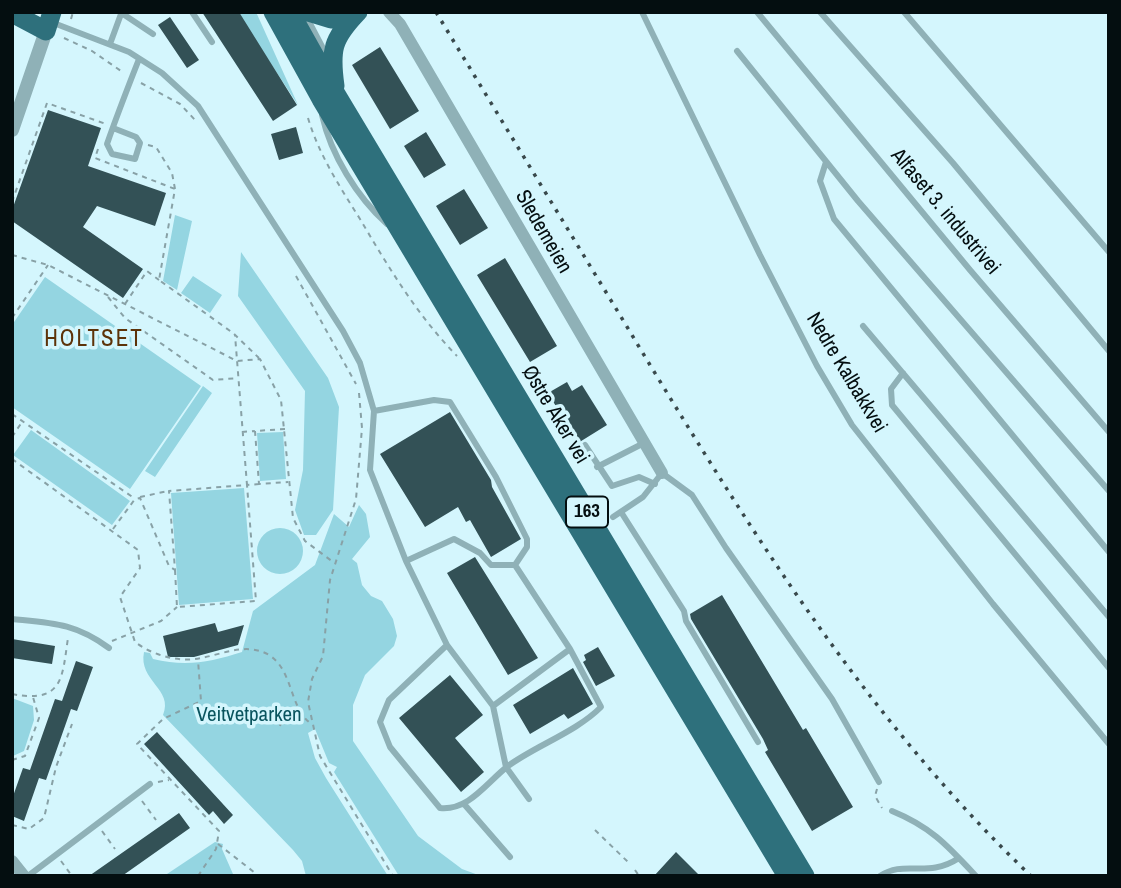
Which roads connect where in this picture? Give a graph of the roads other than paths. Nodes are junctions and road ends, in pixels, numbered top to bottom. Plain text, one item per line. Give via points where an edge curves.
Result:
1 (12, 12) edge
2 (192, 12) edge
3 (273, 12) edge
4 (290, 12) edge
5 (306, 12) edge
6 (389, 12) edge
7 (642, 12) edge
8 (757, 12) edge
9 (820, 12) edge
10 (904, 12) edge
11 (121, 13) edge
12 (357, 13) edge
13 (48, 18) edge
14 (153, 34) dead end
15 (212, 42) dead end
16 (110, 44) junction
17 (737, 51) dead end
18 (139, 59) junction
19 (332, 63) junction
20 (328, 97) junction
21 (110, 126) junction
22 (12, 130) edge
23 (826, 162) junction
24 (1109, 252) edge
25 (863, 326) dead end
26 (1109, 351) edge
27 (903, 373) junction
28 (374, 411) junction
29 (1109, 432) edge
30 (644, 443) junction
31 (585, 446) dead end
32 (597, 467) junction
33 (658, 478) junction
34 (1109, 492) edge
35 (621, 512) junction
36 (613, 517) dead end
37 (1109, 552) edge
38 (406, 561) junction
39 (515, 565) junction
40 (1109, 617) edge
41 (12, 619) edge
42 (447, 645) junction
43 (108, 647) road end
44 (570, 649) junction
45 (1109, 668) edge
46 (494, 706) junction
47 (758, 742) dead end
48 (1109, 744) edge
49 (506, 767) junction
50 (878, 782) road end
51 (150, 785) road end
52 (529, 799) dead end
53 (464, 804) junction
54 (892, 811) road end
55 (510, 857) dead end
56 (959, 858) junction
57 (12, 861) edge
58 (26, 876) edge
59 (787, 876) edge
60 (805, 876) edge
61 (880, 876) edge
62 (976, 876) edge

1 - 13 highway
2 - 15 lane
3 - 20 highway, Østre Aker vei / 163
4 - 20 highway, Østre Aker vei / 163
5 - 12 highway, 163 via 331,19
5 - 19 lane
6 - 30 street, Sledemeien
7 - 48 lane, Nedre Kalbakkvei via 760,255 852,425
8 - 29 lane, Alfaset 3. industrivei
9 - 26 lane, Alfaset 3. industrivei
10 - 24 lane
11 - 14 lane
11 - 16 lane
12 - 19 highway, 163 via 334,44
13 - 16 lane
13 - 22 street
16 - 18 lane
17 - 23 lane
18 - 21 lane
18 - 28 lane via 198,106 257,193 343,331
19 - 20 highway, 163
20 - 59 highway, Østre Aker vei / 163 via 407,242
20 - 60 highway, Østre Aker vei / 163
21 - 21 lane via 107,144 112,154 135,159 140,143 136,137
23 - 34 lane
23 - 37 lane via 820,181 834,219
25 - 27 lane
27 - 40 lane
27 - 45 lane via 891,389 892,405
28 - 38 lane via 370,470
28 - 39 lane via 434,400 450,402 527,539
30 - 32 lane, Østre Aker vei
30 - 33 street, Sledemeien
31 - 32 lane, Østre Aker vei
32 - 33 lane, Østre Aker vei via 612,486 639,477
33 - 35 lane
33 - 50 lane via 692,495 832,699
35 - 36 lane
35 - 47 lane
38 - 39 lane via 454,539 491,565
38 - 42 lane
39 - 44 lane
41 - 43 lane via 67,624
42 - 46 lane
42 - 53 lane via 389,700 380,722 390,747 440,807
44 - 46 lane
44 - 49 lane via 601,707
46 - 49 lane
49 - 52 lane
49 - 53 lane
51 - 58 lane
53 - 55 lane
54 - 56 lane via 921,823
56 - 61 lane via 938,869 900,868
56 - 62 lane
57 - 58 street

